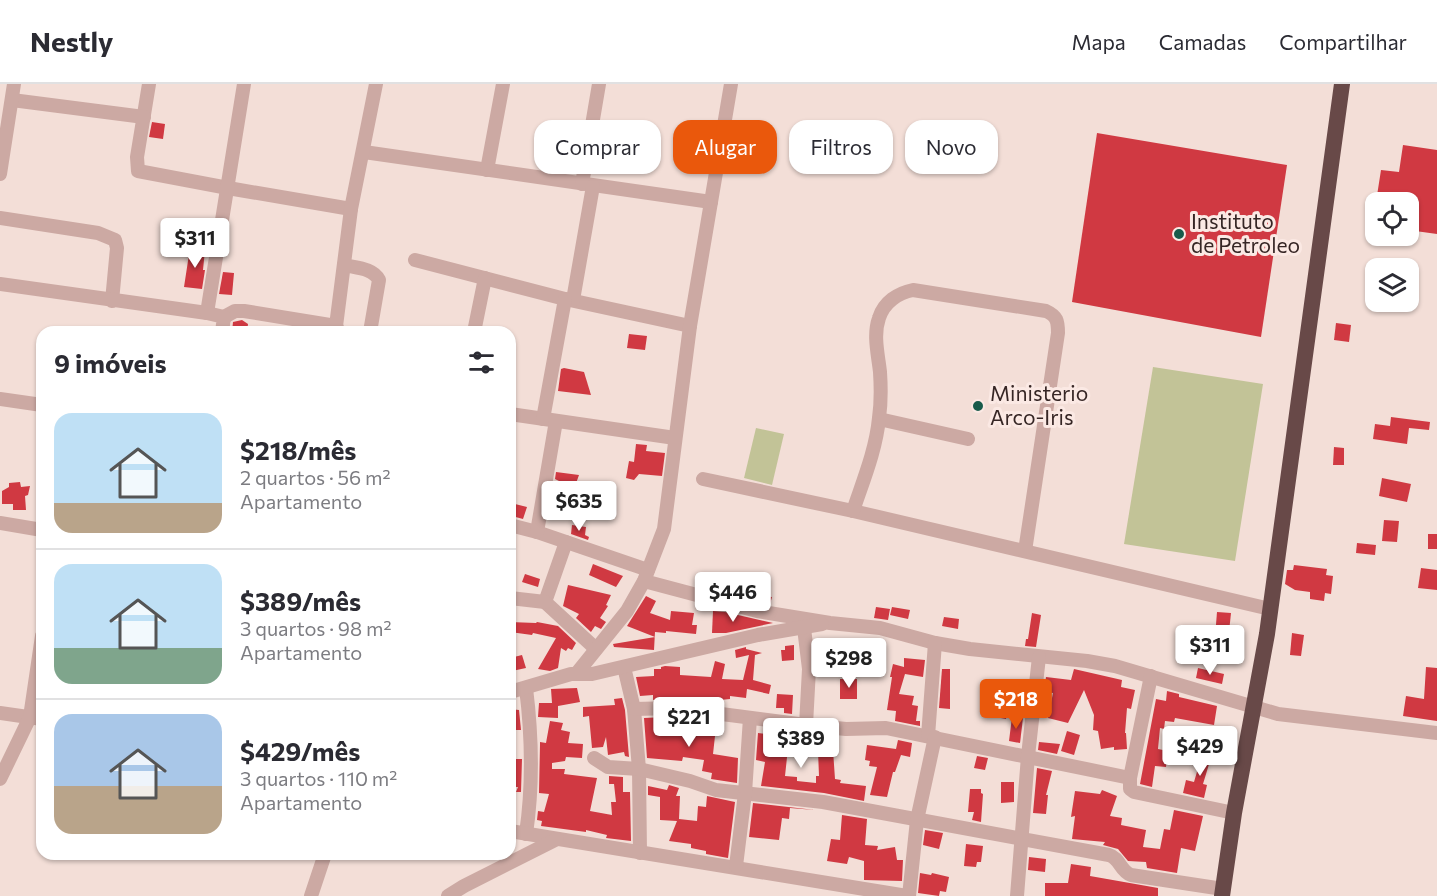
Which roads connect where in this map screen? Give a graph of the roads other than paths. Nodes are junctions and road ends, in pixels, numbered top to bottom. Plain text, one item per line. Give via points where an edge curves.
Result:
1 (14, 84) edge
2 (149, 84) edge
3 (244, 84) edge
4 (376, 84) edge
5 (503, 84) edge
6 (599, 84) edge
7 (730, 84) edge
8 (1342, 84) edge
9 (12, 100) junction
10 (144, 117) junction
11 (4, 125) edge
12 (364, 152) junction
13 (487, 170) junction
14 (0, 174) edge
15 (588, 185) junction
16 (228, 188) junction
17 (711, 202) junction
18 (351, 209) junction
19 (0, 218) edge
20 (416, 260) dead end
21 (344, 265) junction
22 (484, 278) junction
23 (0, 284) edge
24 (569, 299) junction
25 (112, 301) junction
26 (207, 314) junction
27 (224, 317) junction
28 (223, 326) edge
29 (322, 326) edge
30 (338, 326) edge
31 (371, 326) edge
32 (475, 326) edge
33 (690, 326) junction
34 (0, 399) edge
35 (36, 404) edge
36 (516, 415) edge
37 (879, 419) junction
38 (550, 420) junction
39 (675, 438) junction
40 (968, 439) dead end
41 (703, 479) dead end
42 (853, 511) junction
43 (0, 523) edge
44 (516, 527) edge
45 (36, 529) edge
46 (537, 532) junction
47 (566, 542) junction
48 (1025, 551) junction
49 (646, 576) junction
50 (516, 599) edge
51 (545, 602) junction
52 (1270, 609) junction
53 (830, 623) junction
54 (804, 628) junction
55 (935, 643) junction
56 (596, 649) junction
57 (1039, 657) junction
58 (624, 667) junction
59 (577, 673) junction
60 (1151, 676) junction
61 (526, 688) junction
62 (516, 690) edge
63 (1253, 707) junction
64 (634, 709) junction
65 (0, 712) edge
66 (36, 718) edge
67 (750, 718) junction
68 (806, 725) junction
69 (1437, 733) edge
70 (932, 736) junction
71 (1028, 756) junction
72 (594, 758) dead end
73 (639, 769) junction
74 (1130, 778) junction
75 (0, 779) edge
76 (745, 793) junction
77 (1234, 813) junction
78 (917, 820) junction
79 (516, 832) edge
80 (526, 834) junction
81 (557, 839) junction
82 (1021, 840) junction
83 (640, 853) junction
84 (323, 860) edge
85 (515, 860) edge
86 (516, 860) edge
87 (736, 866) junction
88 (1222, 892) edge
89 (311, 896) edge
90 (448, 896) edge
91 (908, 896) edge
92 (1017, 896) edge

1 - 9 street
2 - 10 street
3 - 16 street
4 - 12 street
5 - 13 street
6 - 15 street
7 - 17 street
8 - 52 highway
9 - 10 street
9 - 11 street
10 - 16 street via 138,171
11 - 14 street
12 - 13 street
12 - 18 street
13 - 15 street
15 - 17 street
15 - 24 street
16 - 18 street
16 - 26 street
17 - 33 street
18 - 21 street
19 - 25 street via 98,232 115,240 118,244
20 - 22 street
21 - 30 street
21 - 31 street via 368,270 379,280
22 - 24 street
22 - 32 street
23 - 25 street
24 - 33 street
24 - 38 street
25 - 26 street
26 - 27 street
27 - 28 street
27 - 29 street via 244,311
33 - 39 street
34 - 35 street
36 - 38 street
37 - 40 street
37 - 42 street
37 - 48 street via 877,325 880,314 895,296 913,290 1054,315 1058,333
38 - 39 street
38 - 46 street
39 - 49 street via 666,520
41 - 42 street
42 - 48 street
43 - 45 street
44 - 46 street
46 - 47 street
47 - 49 street
47 - 51 street
48 - 52 street
49 - 53 street via 736,606
49 - 56 street via 622,619
50 - 51 street
51 - 56 street
52 - 63 highway
53 - 54 street
53 - 55 street via 880,628
54 - 58 street
54 - 68 street via 809,669
55 - 57 street
55 - 70 street
56 - 59 street
57 - 60 street via 1101,664
57 - 71 street
58 - 59 street
58 - 64 street
59 - 61 street
60 - 63 street
60 - 74 street
61 - 62 street
61 - 80 street via 531,753
63 - 69 street via 1278,714
63 - 77 highway
64 - 67 street via 675,708
64 - 73 street
65 - 66 street
66 - 75 street
67 - 68 street
67 - 76 street
68 - 70 street via 886,728
70 - 71 street
70 - 78 street
71 - 74 street
71 - 82 street
72 - 73 street via 608,767
73 - 76 street via 716,790
73 - 83 street
74 - 77 street via 1130,789 1134,792
76 - 78 street via 823,802
76 - 87 street
77 - 88 highway
78 - 82 street
78 - 91 street
79 - 80 street
80 - 81 street
81 - 83 street
81 - 86 street
82 - 88 street via 1113,856 1131,875
82 - 92 street
83 - 87 street
84 - 89 street
85 - 90 street
87 - 91 street

